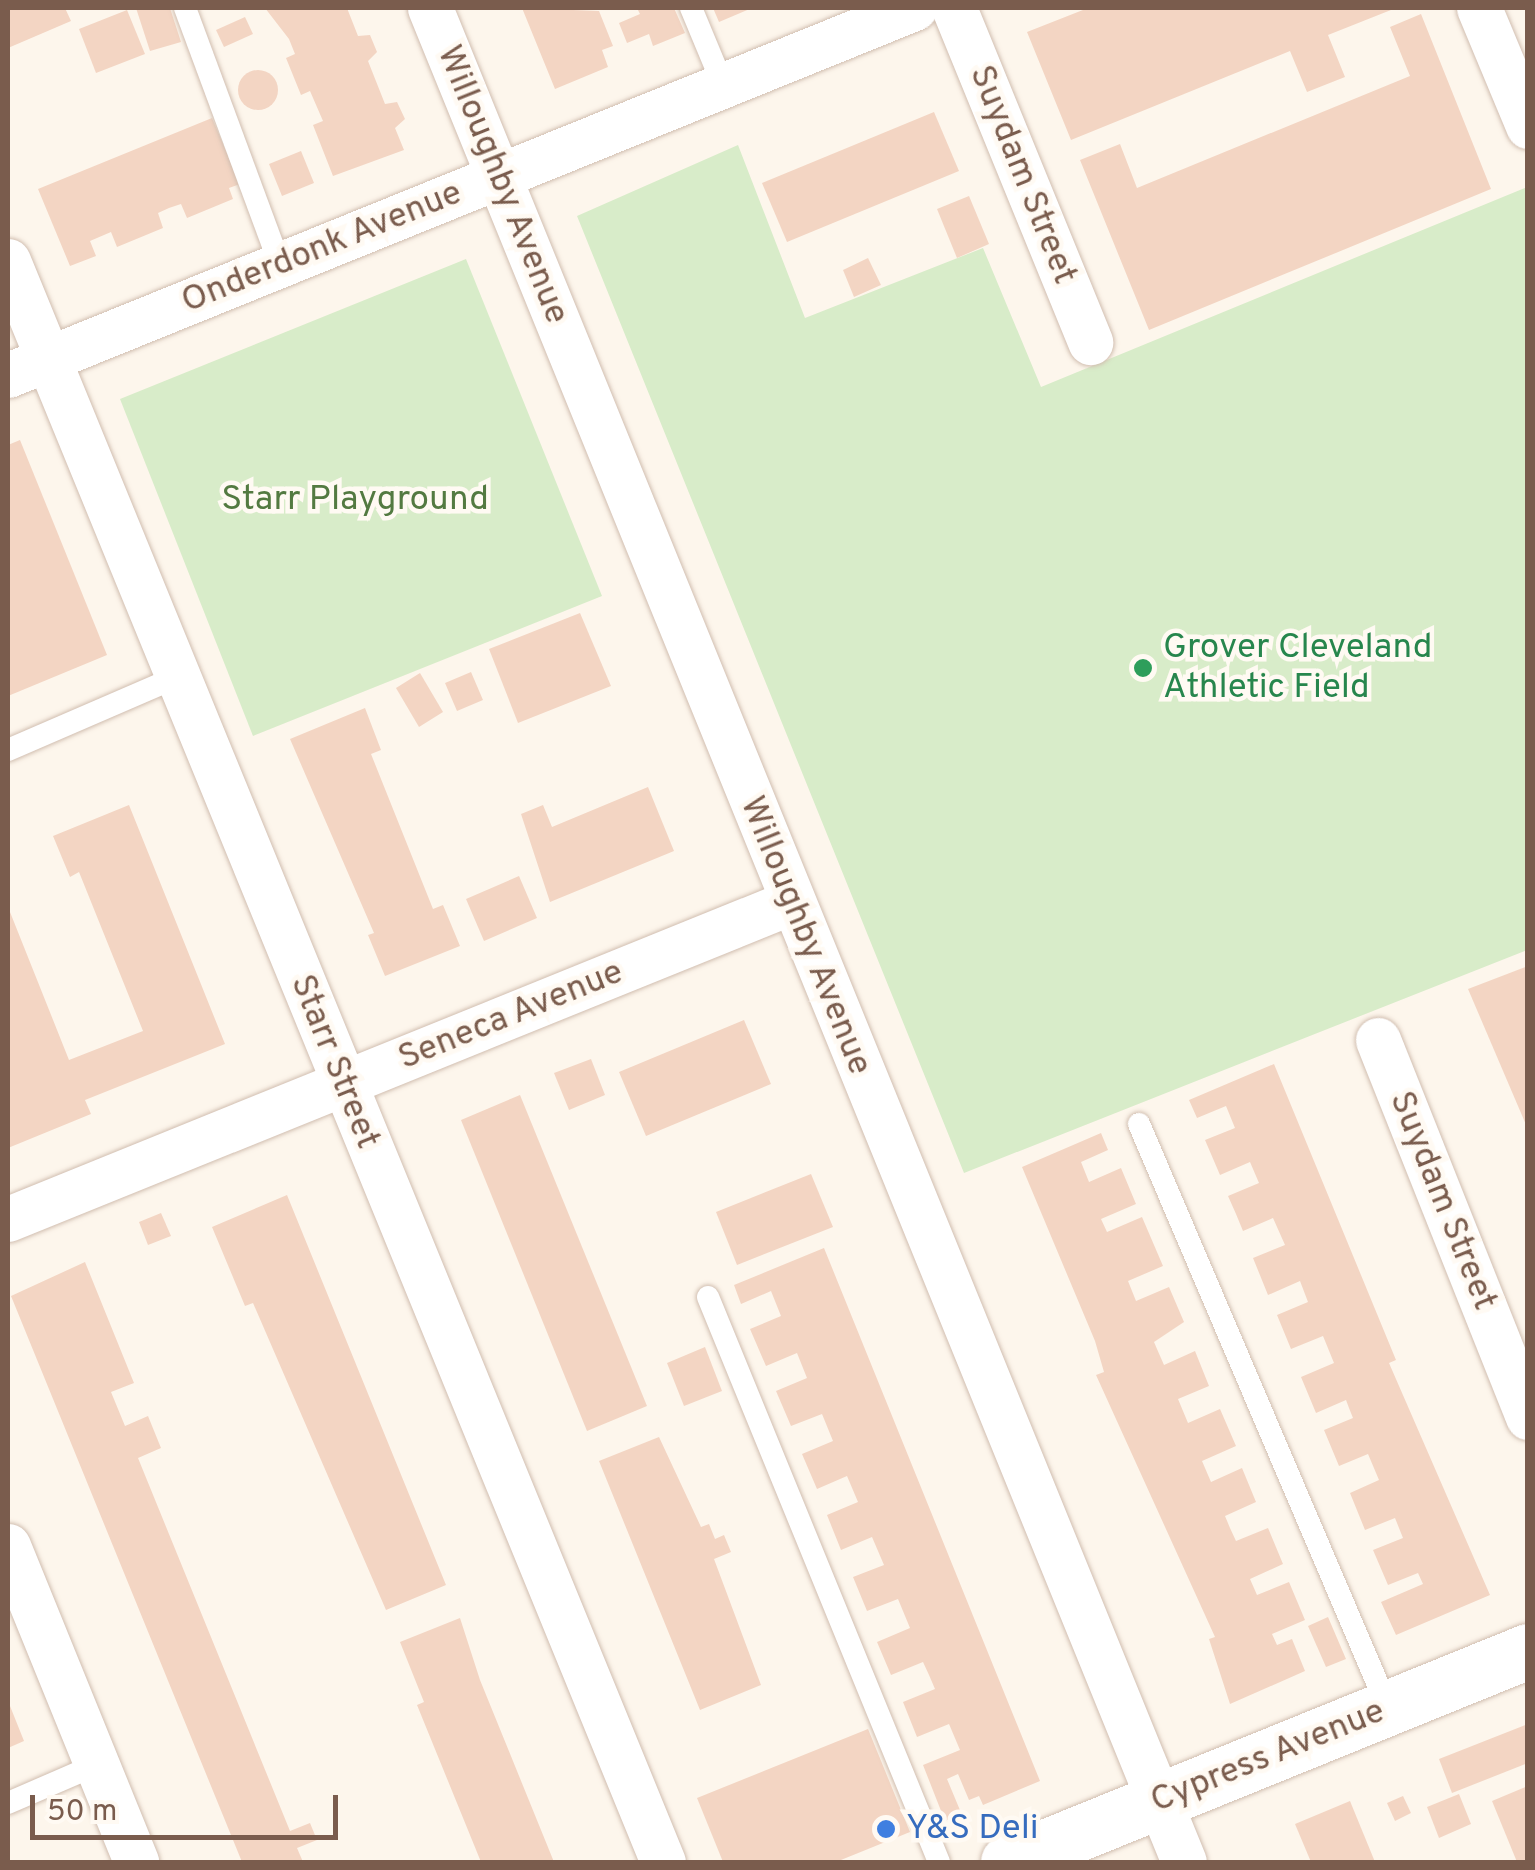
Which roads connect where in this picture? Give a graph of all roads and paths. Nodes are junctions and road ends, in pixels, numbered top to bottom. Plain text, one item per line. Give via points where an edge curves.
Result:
1 (185, 8) edge
2 (430, 8) edge
3 (691, 8) edge
4 (914, 8) edge
5 (954, 8) edge
6 (1480, 8) edge
7 (723, 85) junction
8 (1528, 126) edge
9 (498, 176) junction
10 (8, 261) edge
11 (280, 264) junction
12 (1090, 342) dead end
13 (28, 367) edge
14 (177, 677) junction
15 (8, 750) edge
16 (792, 902) junction
17 (1378, 1040) dead end
18 (343, 1084) junction
19 (1139, 1124) dead end
20 (8, 1219) edge
21 (708, 1297) dead end
22 (1528, 1417) edge
23 (8, 1546) edge
24 (1528, 1651) edge
25 (1388, 1708) junction
26 (96, 1765) junction
27 (1159, 1800) junction
28 (8, 1803) edge
29 (136, 1862) edge
30 (663, 1862) edge
31 (938, 1862) edge
32 (1008, 1862) edge
33 (1184, 1862) edge

1 - 11 lane
2 - 9 street, Willoughby Avenue
3 - 7 lane
4 - 7 street, Onderdonk Avenue
5 - 12 street, Suydam Street
6 - 8 street
7 - 9 street, Onderdonk Avenue
9 - 11 street, Onderdonk Avenue
9 - 16 street, Willoughby Avenue
10 - 13 street, Starr Street
11 - 13 street, Onderdonk Avenue
13 - 14 street, Starr Street
14 - 15 lane
14 - 18 street, Starr Street
16 - 18 street, Seneca Avenue
16 - 27 street, Willoughby Avenue
17 - 22 street, Suydam Street
18 - 20 street, Seneca Avenue
18 - 30 street, Starr Street
19 - 25 lane
21 - 31 lane
23 - 26 street
24 - 25 main road, Cypress Avenue
25 - 27 main road, Cypress Avenue
26 - 28 lane
26 - 29 street
27 - 32 main road, Cypress Avenue
27 - 33 street, Willoughby Avenue

